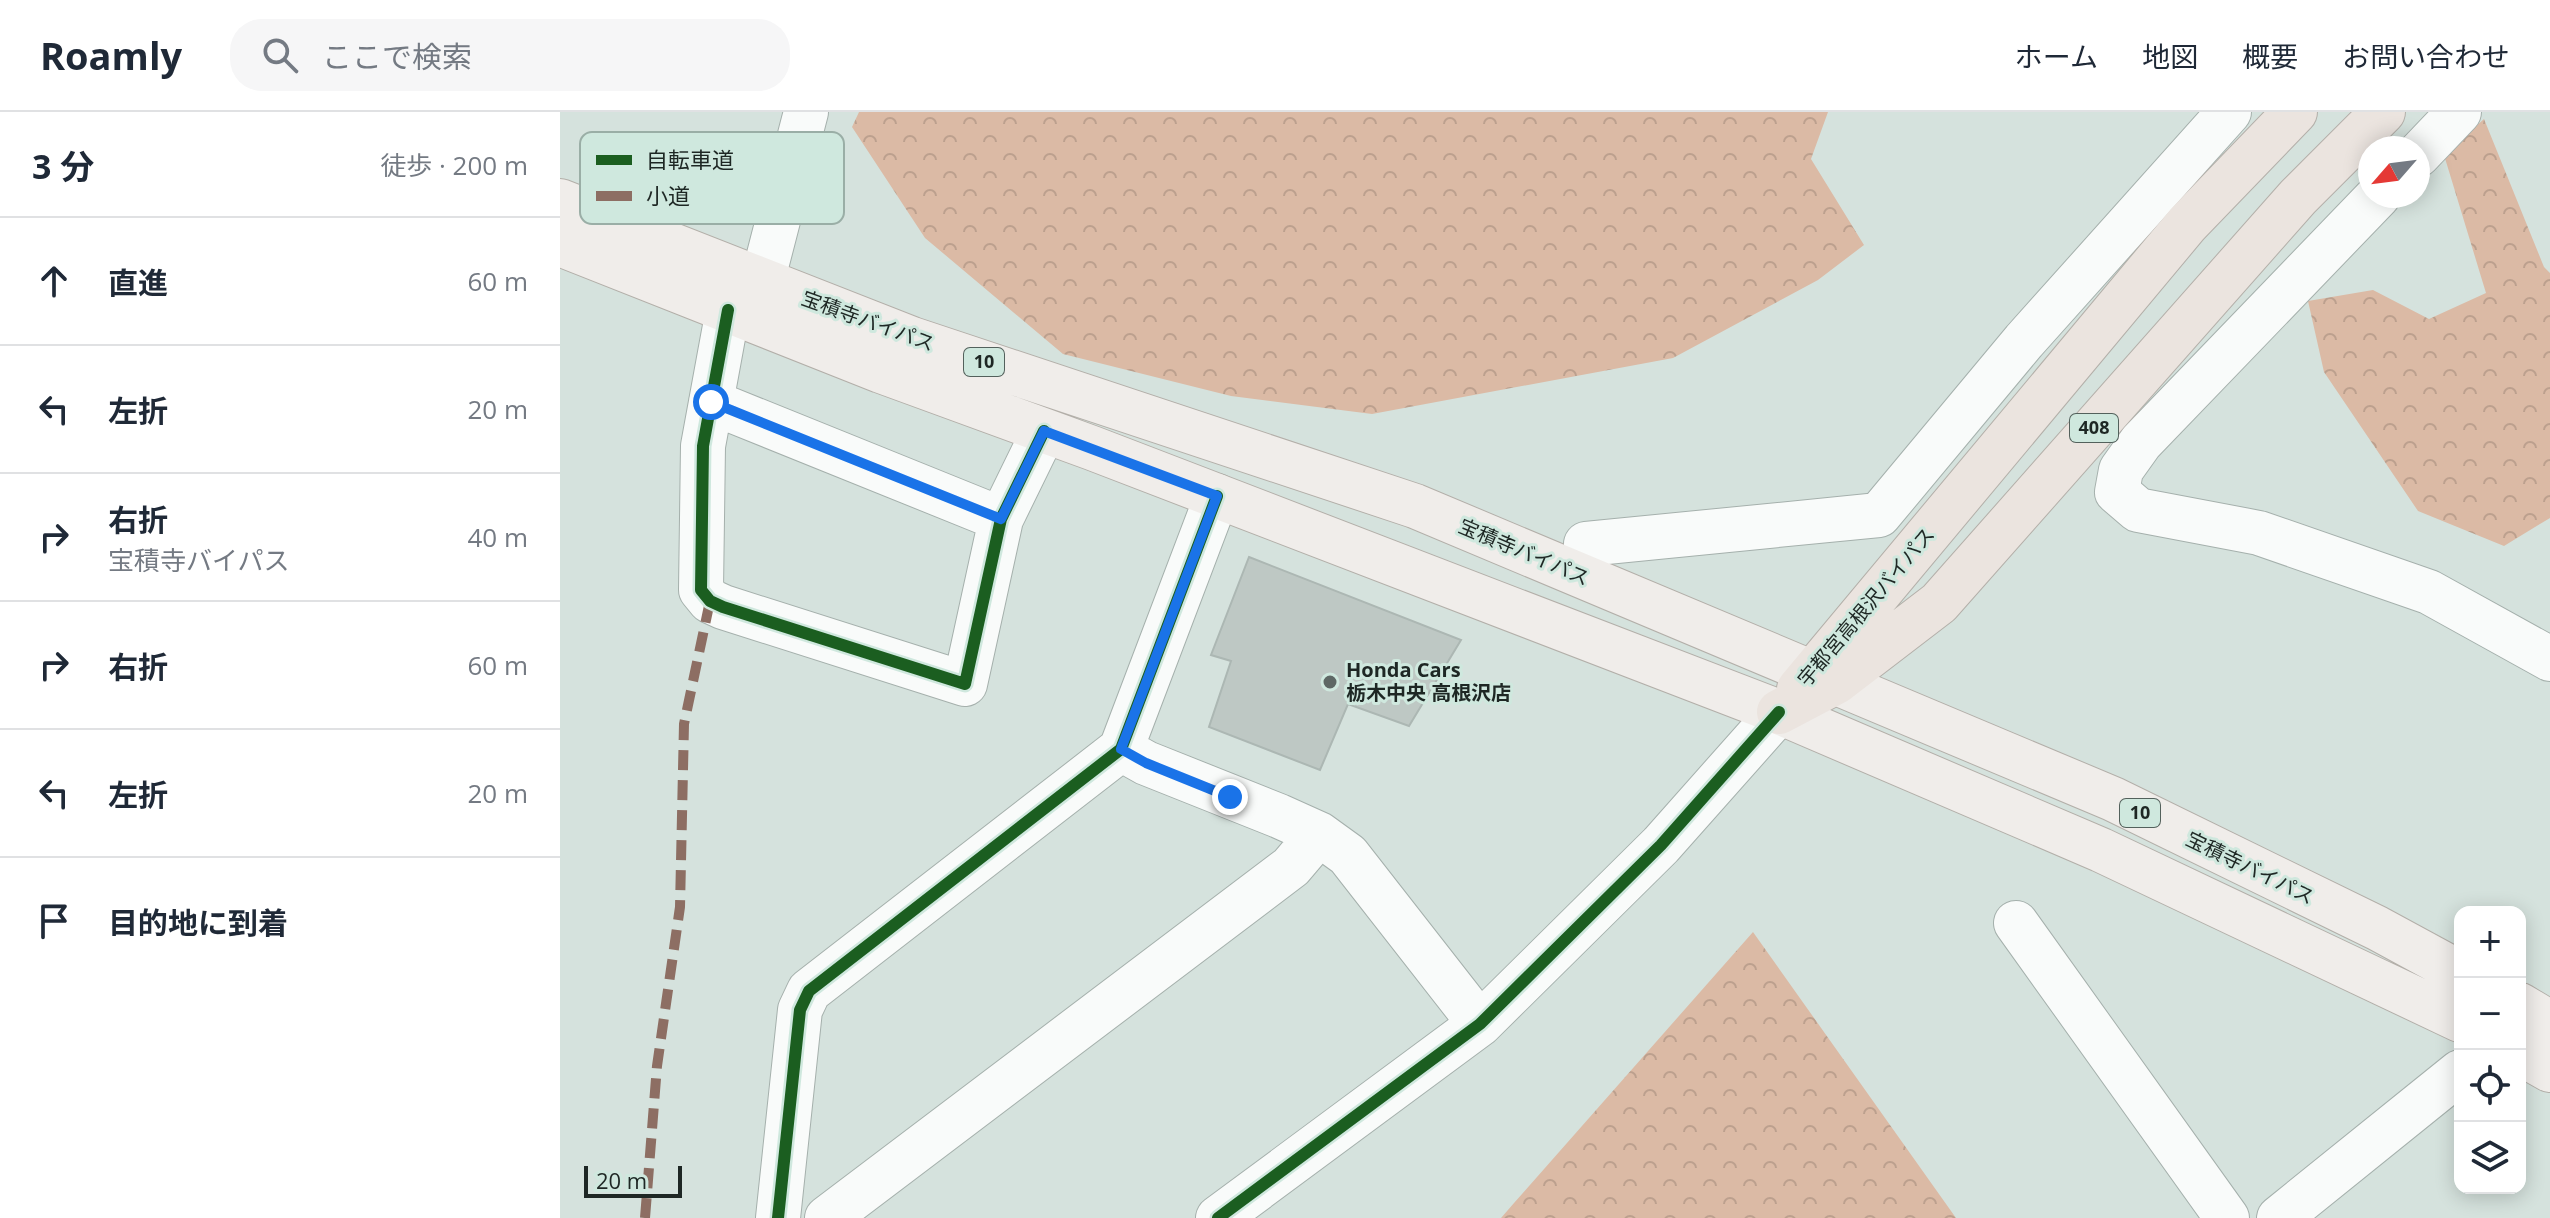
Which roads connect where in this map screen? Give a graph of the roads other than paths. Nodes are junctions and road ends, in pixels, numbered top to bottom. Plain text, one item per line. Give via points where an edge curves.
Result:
1 (806, 112) edge
2 (2229, 112) edge
3 (2295, 112) edge
4 (2383, 112) edge
5 (2459, 112) edge
6 (800, 132) edge
7 (2430, 142) edge
8 (560, 201) edge
9 (2366, 208) edge
10 (580, 212) edge
11 (602, 224) edge
12 (771, 224) edge
13 (560, 244) edge
14 (747, 303) junction
15 (711, 402) junction
16 (1044, 431) junction
17 (1217, 496) junction
18 (1001, 519) junction
19 (1586, 544) dead end
20 (2550, 659) edge
21 (1824, 677) junction
22 (1779, 712) junction
23 (1121, 749) junction
24 (1319, 834) junction
25 (2016, 923) dead end
26 (2454, 970) edge
27 (2454, 1017) edge
28 (2533, 1023) edge
29 (1480, 1024) junction
30 (2550, 1070) edge
31 (2454, 1077) edge
32 (778, 1218) edge
33 (827, 1218) edge
34 (1218, 1218) edge
35 (2227, 1218) edge
36 (2279, 1218) edge

1 - 6 street
2 - 19 street via 2024,341 1879,515
3 - 21 highway, 宇都宮高根沢バイパス / 408 via 2166,248
4 - 21 highway, 宇都宮高根沢バイパス / 408 via 2298,197 1939,603
5 - 7 street
8 - 10 main road, 宝積寺バイパス / 10
9 - 20 street via 2141,442 2121,470 2117,492 2138,510 2259,533 2429,592
11 - 14 main road, 宝積寺バイパス / 10
12 - 14 street
13 - 14 main road, 宝積寺バイパス / 10
14 - 15 street
14 - 16 main road, 宝積寺バイパス / 10
14 - 21 main road, 宝積寺バイパス / 10 via 912,339 1415,506
15 - 18 street
15 - 18 street via 703,446 701,590 723,607 965,684
16 - 17 main road, 宝積寺バイパス / 10
16 - 18 street
17 - 22 main road, 宝積寺バイパス / 10
17 - 23 street
21 - 22 highway, 宇都宮高根沢バイパス / 408
21 - 26 main road, 宝積寺バイパス / 10 via 2113,799
22 - 27 main road, 宝積寺バイパス / 10 via 2101,850
22 - 29 street via 1661,845
23 - 24 street
23 - 32 street via 809,991 800,1010
24 - 29 street via 1348,855
24 - 33 street via 1291,867
25 - 35 street
28 - 30 main road
29 - 34 street
31 - 36 street

